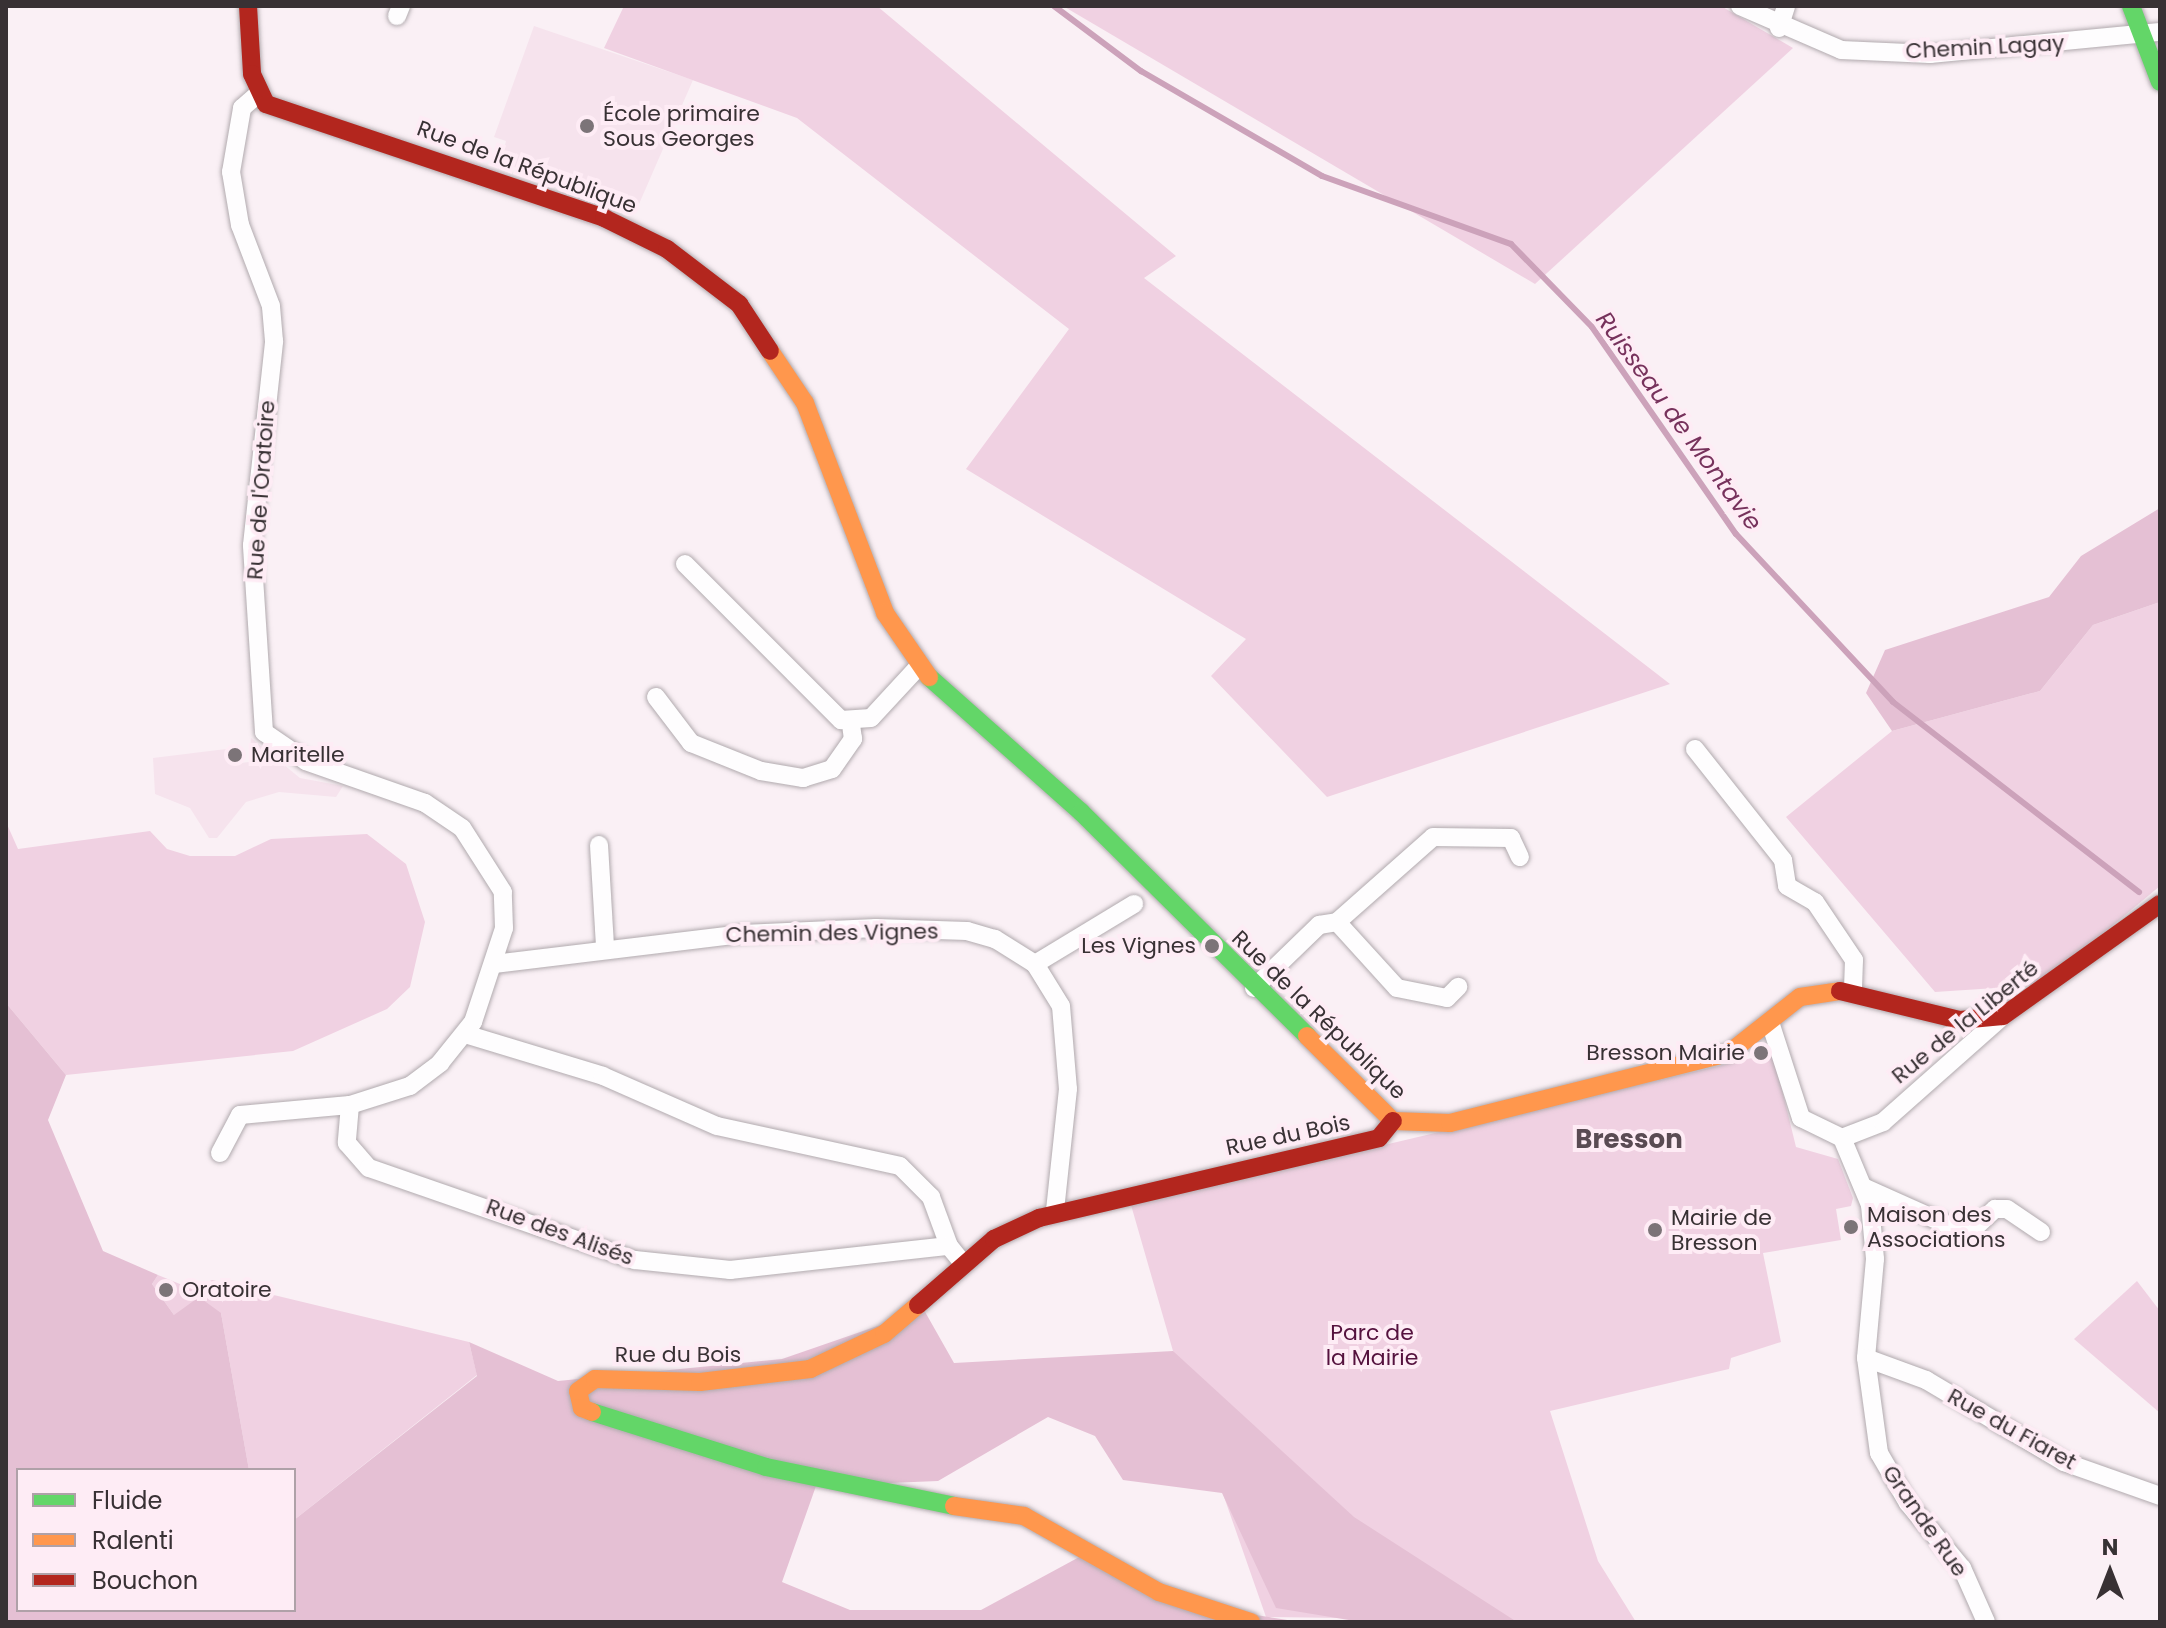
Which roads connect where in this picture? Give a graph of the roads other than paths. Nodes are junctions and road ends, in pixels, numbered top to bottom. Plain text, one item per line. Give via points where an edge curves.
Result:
1 (248, 6) edge
2 (1740, 6) edge
3 (1786, 6) edge
4 (2131, 6) edge
5 (1779, 28) junction
6 (2152, 33) edge
7 (2160, 82) edge
8 (257, 95) junction
9 (685, 564) dead end
10 (919, 666) junction
11 (656, 697) dead end
12 (851, 724) junction
13 (1695, 749) dead end
14 (599, 845) dead end
15 (1520, 857) dead end
16 (1134, 904) dead end
17 (2158, 908) edge
18 (1337, 922) junction
19 (605, 945) junction
20 (494, 964) junction
21 (1035, 964) junction
22 (1458, 987) dead end
23 (1254, 988) junction
24 (1853, 991) junction
25 (2003, 1016) junction
26 (1770, 1022) junction
27 (465, 1034) junction
28 (350, 1105) junction
29 (1393, 1121) junction
30 (1842, 1138) junction
31 (220, 1153) dead end
32 (1863, 1187) junction
33 (1055, 1211) junction
34 (2041, 1232) dead end
35 (949, 1246) junction
36 (963, 1263) junction
37 (1866, 1358) junction
38 (2160, 1496) edge
39 (1251, 1622) edge
40 (1986, 1622) edge

1 - 8 street
2 - 5 street, Chemin Lagay
3 - 5 street
4 - 6 street
5 - 6 street, Chemin Lagay via 1841,50 1930,54
6 - 7 street
8 - 10 street, Rue de la République via 285,112 604,218 667,249 739,304 805,403 885,613
8 - 20 street, Rue de l'Oratoire via 242,108 231,172 240,225 271,306 274,341 252,545 264,732 306,761 425,803 462,828 503,892
9 - 12 street
10 - 12 street via 871,718
10 - 23 street, Rue de la République via 1081,812
11 - 12 street via 691,743 761,771 803,778 832,769 853,739
13 - 24 street via 1783,860 1787,886 1815,902 1854,960
14 - 19 street
15 - 18 street via 1511,838 1433,837
16 - 21 street
17 - 25 street, Rue de la Liberté
18 - 22 street via 1397,988 1447,998
18 - 23 street via 1319,925
19 - 20 street, Chemin des Vignes
19 - 21 street, Chemin des Vignes via 865,928 967,931
20 - 27 street, Rue de l'Oratoire
21 - 33 street via 1061,1006 1068,1038
23 - 29 street, Rue de la République
24 - 25 street, Rue de la République via 1960,1020
24 - 26 street, Rue de la République via 1800,997
25 - 30 street, Rue de la Liberté via 1883,1122
26 - 29 street, Rue de la République via 1729,1053 1450,1123
26 - 30 street via 1801,1118
27 - 28 street, Rue de l'Oratoire via 410,1086
27 - 35 street via 603,1076 717,1126 900,1166 931,1197
28 - 31 street, Rue de l'Oratoire via 240,1115
28 - 35 street, Rue des Alisés via 347,1143 369,1168 635,1260 730,1270
29 - 33 street, Rue du Bois via 1379,1138 1362,1143
30 - 32 street, Grande Rue
32 - 34 street via 1968,1234 1995,1209 2007,1209
32 - 37 street, Grande Rue via 1875,1259
33 - 36 street, Rue du Bois via 994,1239
35 - 36 street
36 - 39 street, Rue du Bois via 884,1334 810,1369 700,1382 595,1379 581,1385 579,1403 766,1467 878,1495 1024,1516 1159,1592
37 - 38 street, Rue du Fiaret via 1926,1380 2064,1462
37 - 40 street, Grande Rue via 1879,1453 1908,1503 1962,1568

